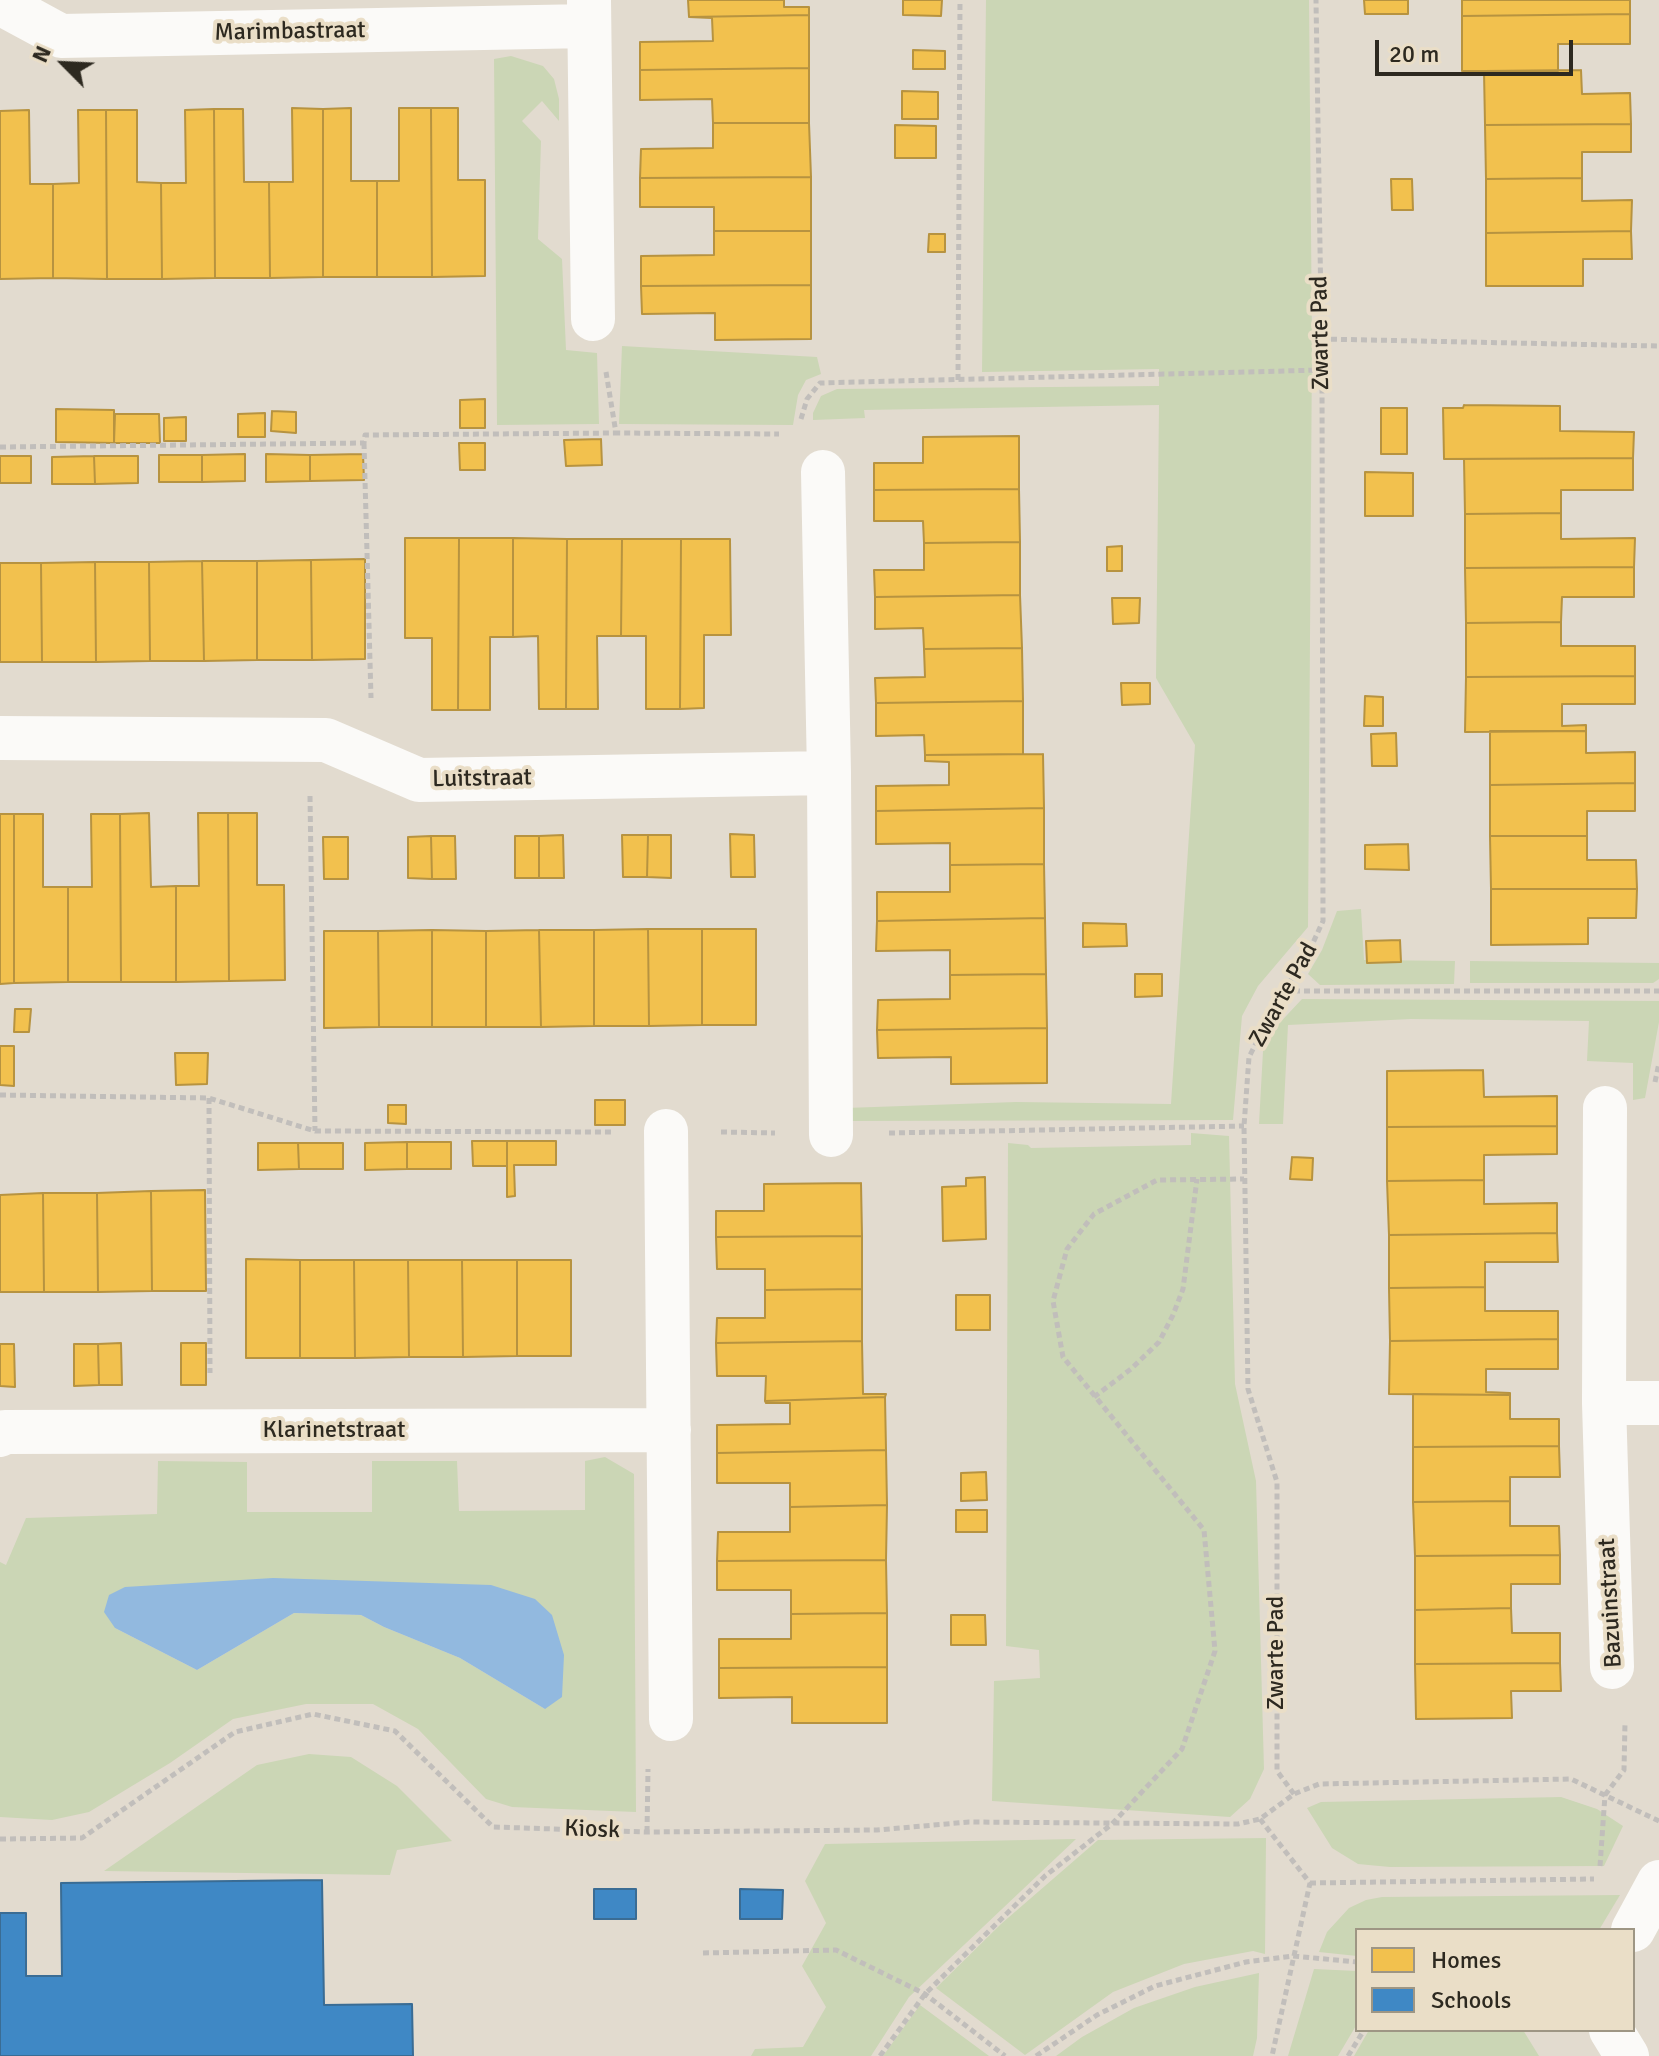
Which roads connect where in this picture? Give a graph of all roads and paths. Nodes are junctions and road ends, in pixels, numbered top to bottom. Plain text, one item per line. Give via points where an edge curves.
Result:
1 (960, 0) edge
2 (1316, 0) edge
3 (0, 3) edge
4 (589, 13) edge
5 (593, 319) joint
6 (1321, 339) junction
7 (1659, 346) edge
8 (1322, 370) junction
9 (958, 380) junction
10 (616, 433) junction
11 (796, 434) junction
12 (364, 443) junction
13 (0, 447) edge
14 (823, 472) joint
15 (0, 738) edge
16 (309, 740) junction
17 (372, 760) junction
18 (829, 773) junction
19 (1283, 991) junction
20 (1659, 991) edge
21 (0, 1095) edge
22 (209, 1098) junction
23 (1605, 1108) dead end
24 (1244, 1126) junction
25 (315, 1131) junction
26 (666, 1131) junction
27 (831, 1135) junction
28 (1197, 1179) junction
29 (1244, 1179) junction
30 (1094, 1397) junction
31 (1604, 1403) junction
32 (1659, 1403) edge
33 (669, 1430) junction
34 (210, 1431) junction
35 (0, 1435) edge
36 (1612, 1667) joint
37 (671, 1719) dead end
38 (1294, 1794) junction
39 (1605, 1795) junction
40 (1260, 1819) junction
41 (1659, 1821) edge
42 (1112, 1824) junction
43 (0, 1839) edge
44 (1659, 1882) edge
45 (1310, 1883) junction
46 (1634, 1928) edge
47 (703, 1953) dead end
48 (1293, 1956) junction
49 (1355, 1962) edge
50 (925, 1994) junction
51 (1363, 2032) edge
52 (1612, 2032) edge
53 (880, 2056) edge
54 (1005, 2056) edge
55 (1036, 2056) edge
56 (1272, 2056) edge
57 (1348, 2056) edge
58 (1627, 2056) edge

1 - 9 path
2 - 6 path, Zwarte Pad
3 - 4 street, Marimbastraat via 61,36
4 - 5 street, Marimbastraat
5 - 10 path
6 - 7 path
6 - 8 path, Zwarte Pad
8 - 9 path
8 - 19 path, Zwarte Pad via 1323,921
9 - 11 path via 820,383 807,399
10 - 11 path
10 - 12 path via 365,435
11 - 14 path
12 - 13 path
12 - 17 path
14 - 18 street
15 - 16 street, Luitstraat
16 - 17 street, Luitstraat via 326,740
16 - 25 path
17 - 18 street, Luitstraat via 419,780
18 - 27 street
19 - 20 path
19 - 24 path, Zwarte Pad via 1249,1057
21 - 22 path
22 - 25 path
22 - 34 path
23 - 31 street, Bazuinstraat
24 - 27 path
24 - 29 path, Zwarte Pad
25 - 26 path
26 - 27 path
26 - 33 street
28 - 29 path
28 - 30 path via 1183,1289 1173,1315 1159,1342
28 - 30 path via 1157,1180 1094,1214 1067,1249 1053,1301 1063,1357
29 - 38 path, Zwarte Pad via 1248,1389 1277,1482 1277,1771
30 - 42 path via 1204,1530 1215,1651 1182,1749
31 - 32 street
31 - 36 street, Bazuinstraat
33 - 34 street, Klarinetstraat
33 - 37 street
34 - 35 street, Klarinetstraat
36 - 39 path, Bazuinstraat via 1625,1713 1624,1770
38 - 39 path via 1319,1784 1571,1779
38 - 40 path
39 - 41 path
39 - 45 path via 1599,1879
40 - 42 path, Kiosk via 1238,1824
40 - 45 path
42 - 43 path, Kiosk via 969,1822 877,1830 647,1832 493,1827 395,1731 313,1714 235,1732 82,1838
42 - 50 path via 1045,1876
44 - 46 street
45 - 48 path
47 - 50 path via 836,1950
48 - 49 path
48 - 55 path via 1246,1962 1155,1986 1097,2015
48 - 56 path
50 - 53 path
50 - 54 path
51 - 57 path
52 - 58 street

